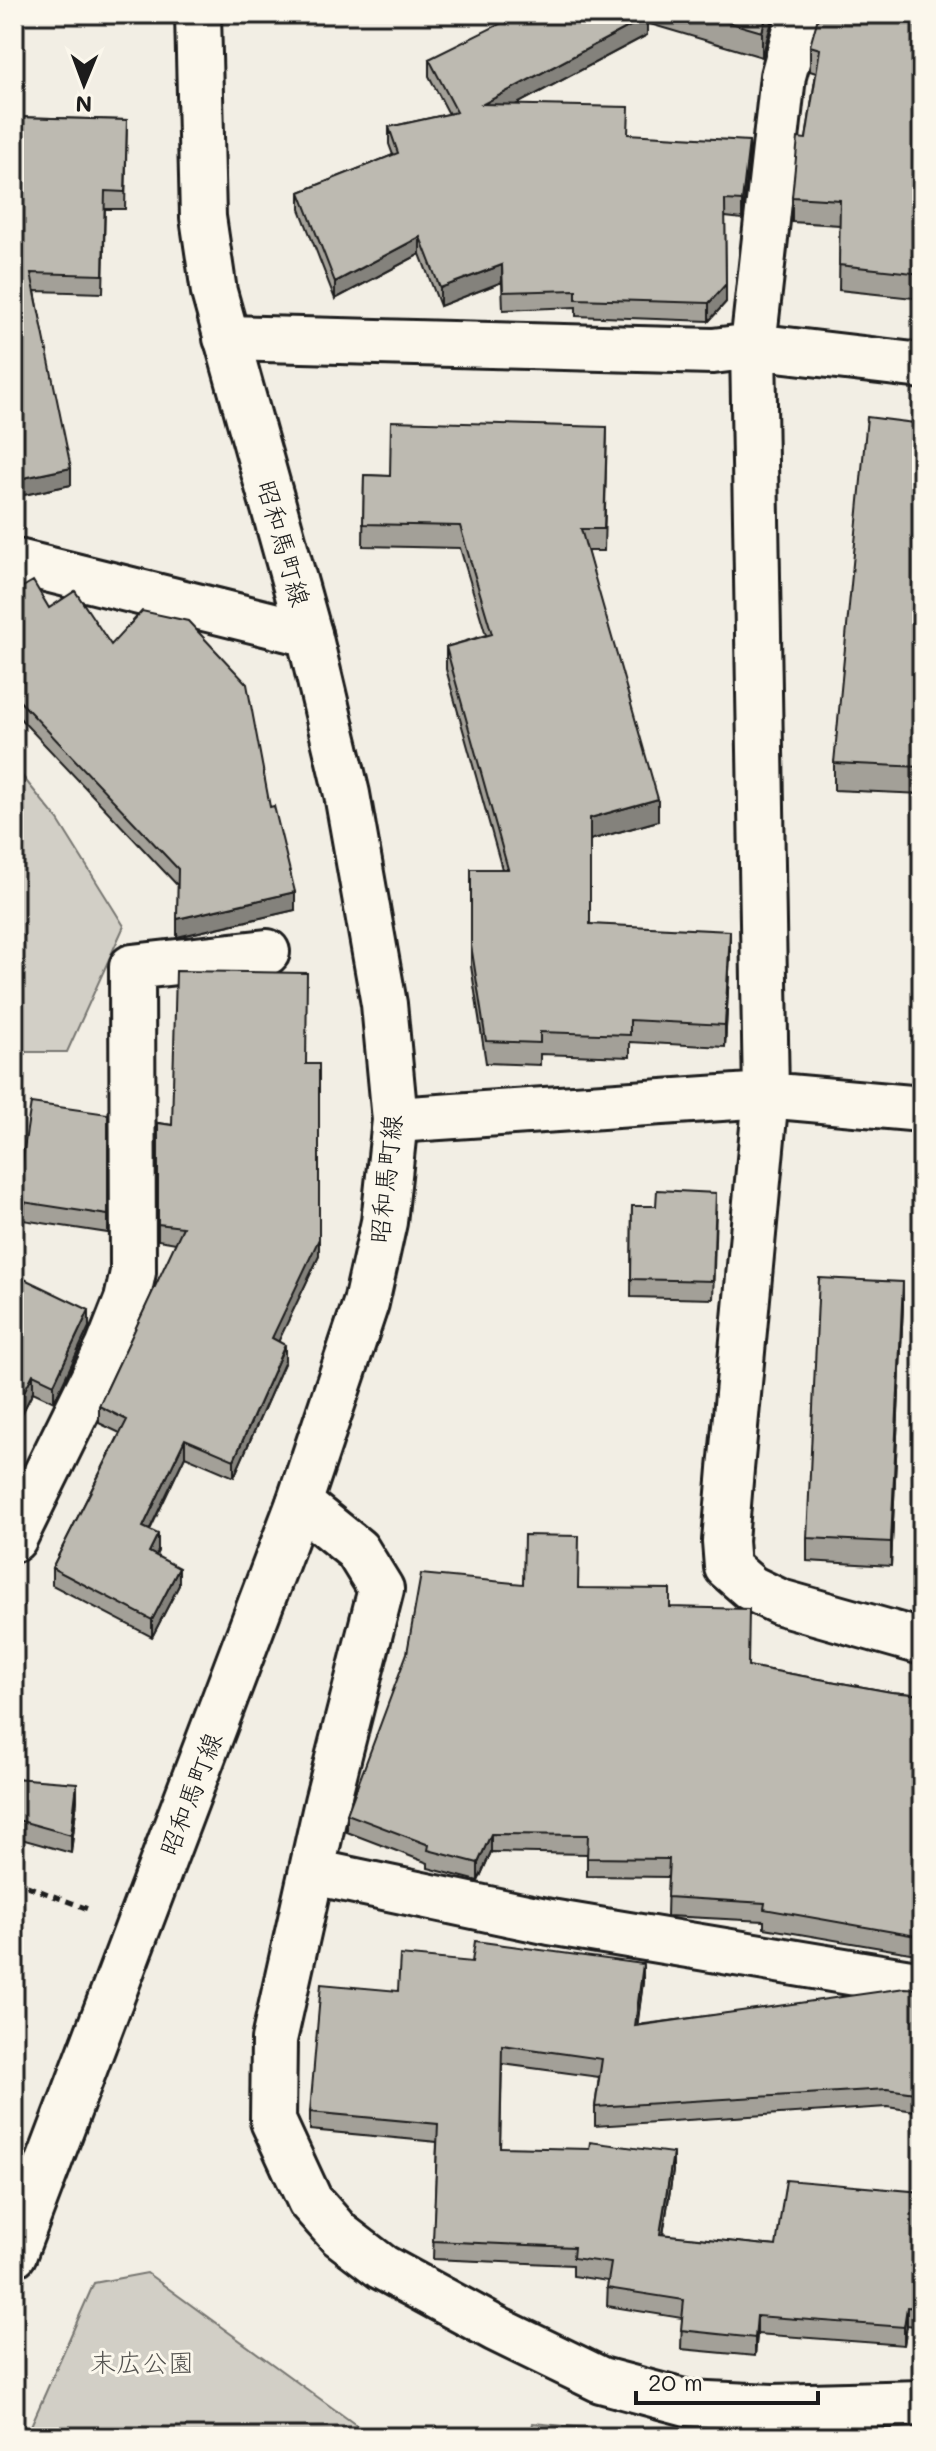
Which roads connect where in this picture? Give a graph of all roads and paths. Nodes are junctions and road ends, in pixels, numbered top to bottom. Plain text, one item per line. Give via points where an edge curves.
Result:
1 (198, 14) edge
2 (800, 14) edge
3 (226, 338) junction
4 (753, 346) junction
5 (922, 366) edge
6 (14, 561) edge
7 (309, 634) junction
8 (267, 952) dead end
9 (766, 1095) junction
10 (922, 1109) edge
11 (395, 1120) junction
12 (299, 1503) junction
13 (14, 1539) edge
14 (922, 1642) edge
15 (313, 1872) junction
16 (14, 1881) edge
17 (138, 1929) junction
18 (922, 1984) edge
19 (14, 2254) edge
20 (922, 2403) edge

1 - 3 street, 昭和馬町線 via 203,217
2 - 4 street via 783,76
3 - 4 street via 713,351
3 - 7 street, 昭和馬町線
4 - 5 street
4 - 9 street
6 - 7 street
7 - 11 street, 昭和馬町線 via 370,917
8 - 13 street via 132,967 133,1272 108,1348
9 - 10 street
9 - 11 street
9 - 14 street via 725,1541 727,1567 751,1588 780,1602
11 - 12 street, 昭和馬町線 via 384,1222 366,1303
12 - 15 street via 357,1550 381,1589
12 - 17 street, 昭和馬町線
15 - 18 street via 550,1922
15 - 20 street via 274,2040 273,2121 310,2201 339,2234 382,2267 601,2380 687,2403
16 - 17 path
17 - 19 street, 昭和馬町線

